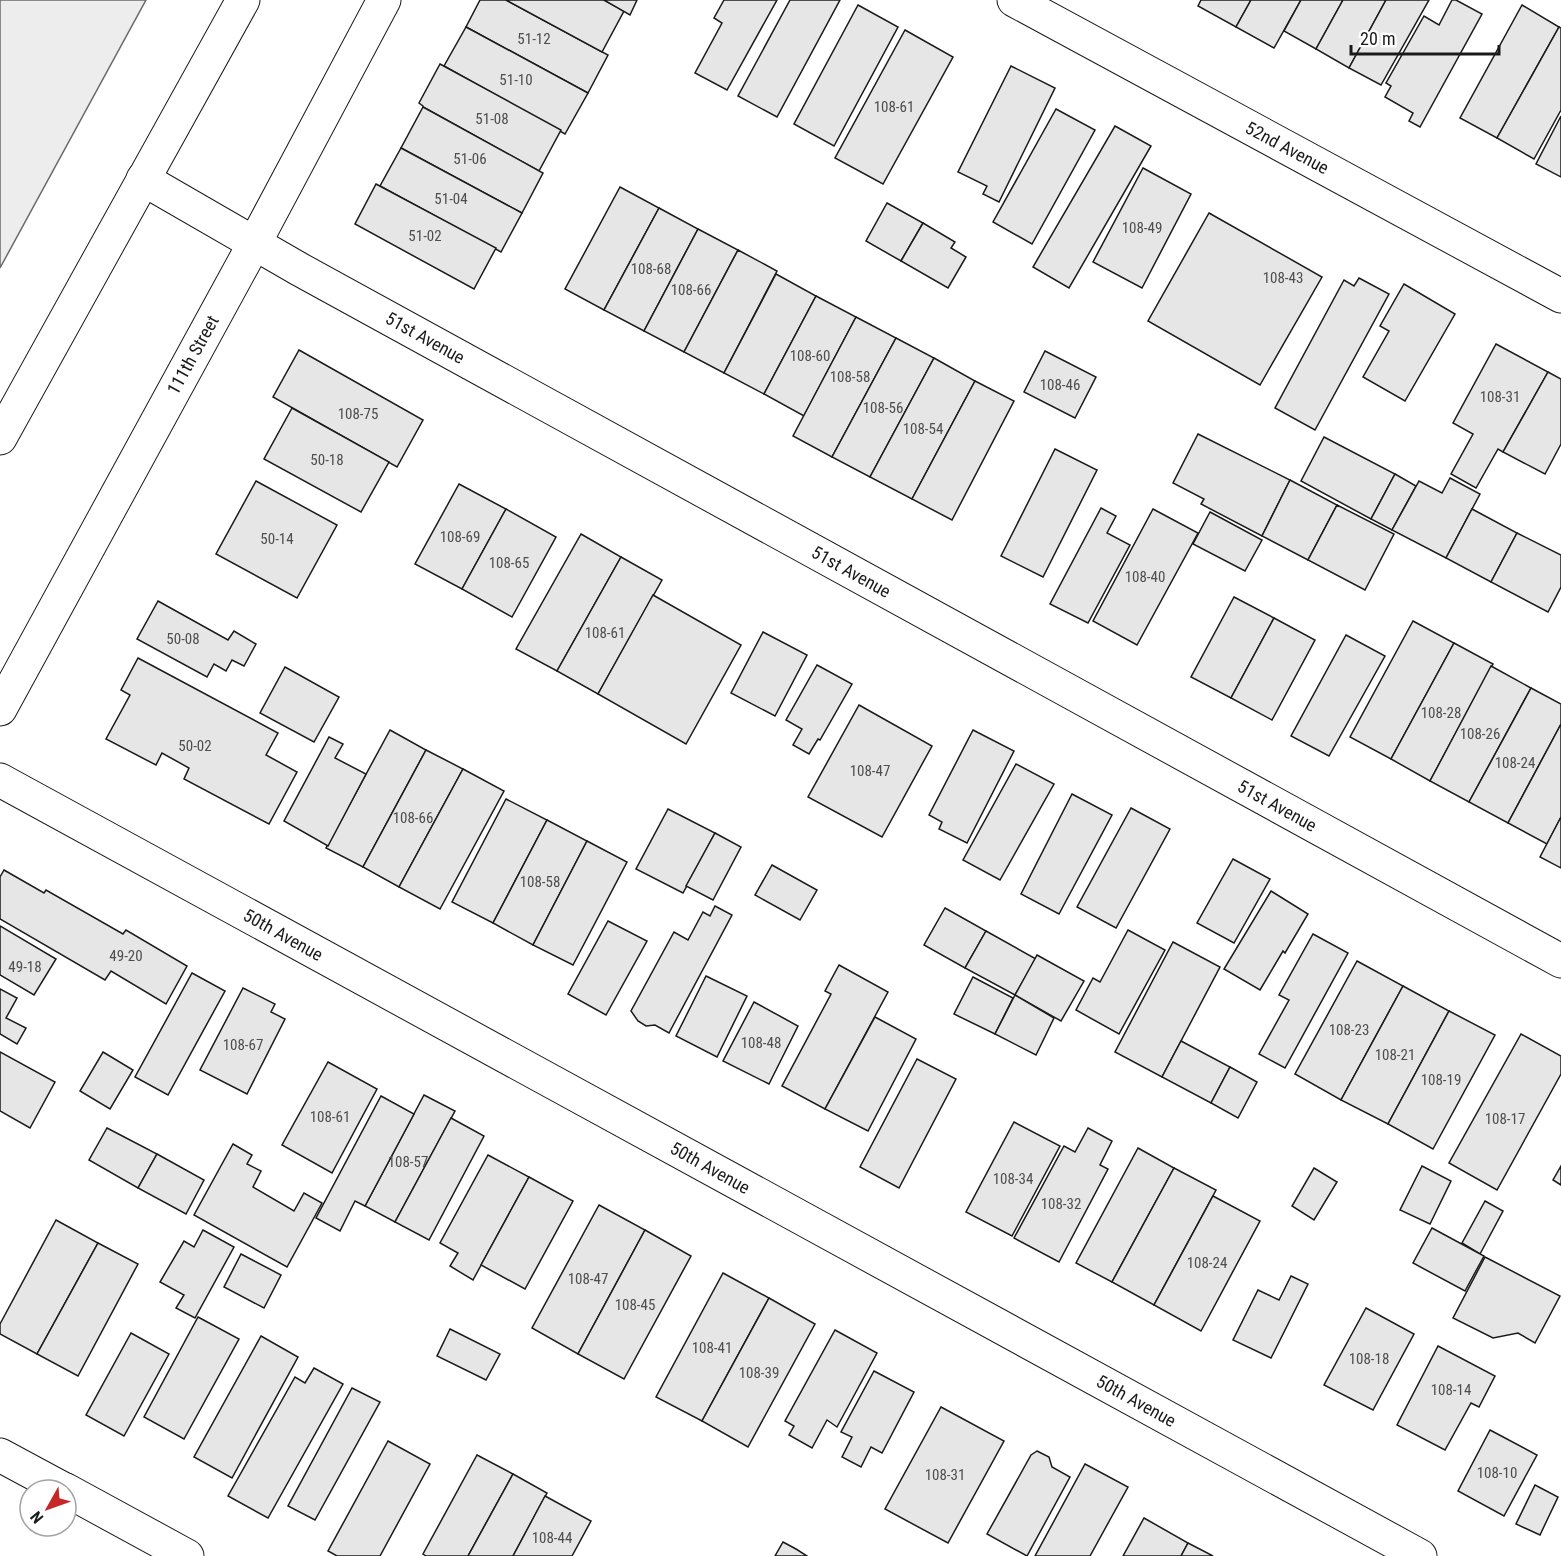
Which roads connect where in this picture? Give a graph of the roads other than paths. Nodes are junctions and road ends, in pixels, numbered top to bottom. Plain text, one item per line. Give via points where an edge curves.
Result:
1 (243, 0) edge
2 (384, 0) edge
3 (1014, 0) edge
4 (143, 179) junction
5 (254, 244) junction
6 (1561, 296) edge
7 (0, 438) edge
8 (0, 709) edge
9 (0, 780) edge
10 (1561, 961) edge
11 (0, 1455) edge
12 (43, 1478) edge
13 (78, 1497) edge
14 (187, 1556) edge
15 (1420, 1556) edge

1 - 4 street
2 - 5 street, 111th Street
3 - 6 street, 52nd Avenue
4 - 5 street, 51st Avenue
4 - 7 street
5 - 8 street, 111th Street
5 - 10 street, 51st Avenue
9 - 15 street, 50th Avenue
11 - 12 street
13 - 14 street

